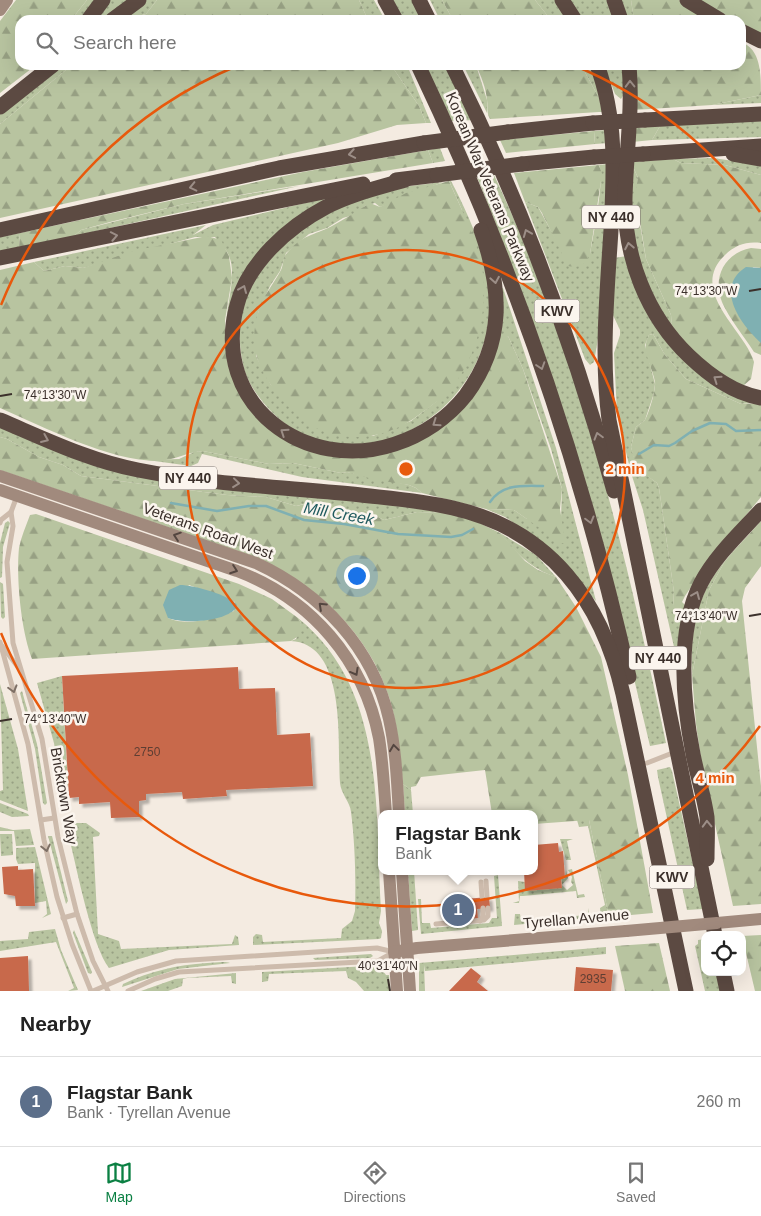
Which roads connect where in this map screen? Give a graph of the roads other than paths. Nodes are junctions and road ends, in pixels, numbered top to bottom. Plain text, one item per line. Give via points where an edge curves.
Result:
1 (8, 0) edge
2 (104, 0) edge
3 (139, 0) edge
4 (385, 0) edge
5 (418, 0) edge
6 (562, 0) edge
7 (614, 0) edge
8 (687, 0) edge
9 (0, 10) edge
10 (92, 15) edge
11 (119, 15) edge
12 (393, 15) edge
13 (426, 15) edge
14 (572, 15) edge
15 (619, 15) edge
16 (712, 15) edge
17 (746, 34) edge
18 (761, 41) edge
19 (36, 70) edge
20 (48, 70) edge
21 (420, 70) edge
22 (454, 70) edge
23 (598, 70) edge
24 (630, 70) edge
25 (435, 101) junction
26 (0, 107) edge
27 (761, 114) edge
28 (761, 146) edge
29 (684, 152) junction
30 (761, 158) edge
31 (405, 180) junction
32 (0, 230) edge
33 (0, 258) edge
34 (761, 398) edge
35 (0, 420) edge
36 (0, 476) edge
37 (0, 490) edge
38 (19, 490) junction
39 (761, 510) edge
40 (11, 512) junction
41 (0, 523) edge
42 (639, 565) junction
43 (0, 643) edge
44 (21, 672) junction
45 (678, 751) junction
46 (647, 763) junction
47 (397, 777) junction
48 (384, 778) junction
49 (386, 810) edge
50 (399, 810) edge
51 (54, 818) junction
52 (40, 820) junction
53 (389, 875) edge
54 (402, 875) edge
55 (483, 881) dead end
56 (707, 890) junction
57 (485, 897) dead end
58 (486, 908) dead end
59 (77, 914) junction
60 (63, 918) junction
61 (761, 919) edge
62 (436, 924) dead end
63 (715, 931) edge
64 (407, 950) junction
65 (394, 952) junction
66 (246, 956) junction
67 (247, 968) junction
68 (724, 976) edge
69 (105, 985) junction
70 (92, 991) edge
71 (108, 991) edge
72 (128, 991) edge
73 (397, 991) edge
74 (410, 991) edge
75 (685, 991) edge
76 (696, 991) edge
77 (727, 991) edge

1 - 9 street
2 - 10 highway
3 - 11 highway
4 - 12 highway
5 - 13 highway
6 - 14 highway
7 - 15 highway
8 - 16 highway
17 - 18 highway
19 - 26 highway
20 - 26 highway
21 - 25 highway, Korean War Veterans Parkway / KWV
42 -> 22 highway, Korean War Veterans Parkway / KWV via 554,303 503,175
23 - 42 highway, NY 440 via 607,99 613,142 605,387
34 -> 24 highway via 720,382 687,354 658,318 639,279 629,244 625,209
25 -> 31 highway via 493,268 497,307 488,353 462,399 422,432 368,451 333,451 312,446 293,438 267,419 242,382 232,337 241,292 268,252 312,215 345,198
25 -> 46 highway, Korean War Veterans Parkway / KWV via 525,319 570,452 621,641
27 -> 32 highway, bridge via 592,123 424,143 295,165
28 - 29 highway
29 - 30 highway
29 - 31 highway, bridge via 522,164
33 -> 31 highway via 344,187
35 -> 75 highway, NY 440 via 73,452 138,470 454,508 499,524 541,551 565,572 584,596 610,646 623,694
36 - 38 street, Veterans Road West
37 - 38 street, Veterans Road West
38 - 40 lane, Bricktown Way
47 -> 38 street, Veterans Road West via 389,718 370,668 340,624 302,589 256,563
38 -> 48 street, Veterans Road West via 237,571 294,601 330,635 358,676 375,721
56 -> 39 highway via 707,818 689,724 686,629 702,581
40 - 41 lane, Bricktown Way
40 - 44 lane, Bricktown Way via 13,526 8,555 8,592 13,643
42 - 45 highway, NY 440
43 - 44 lane
43 -> 52 lane, Bricktown Way via 28,744
44 - 51 lane, Bricktown Way via 42,739
45 - 46 lane
45 - 56 highway, NY 440
46 - 76 highway, Korean War Veterans Parkway / KWV
47 - 48 street
47 - 50 street, Veterans Road West
48 - 49 street, Veterans Road West
51 - 52 lane
51 - 59 lane, Bricktown Way
52 -> 60 lane, Bricktown Way
53 - 65 street
54 - 64 street
55 - 57 lane
56 - 63 highway, NY 440
58 - 62 lane via 487,917 480,921
59 - 60 lane
59 - 69 lane, Bricktown Way
60 - 70 lane, Bricktown Way
61 - 64 street, Tyrellan Avenue, bridge
64 - 65 street, Tyrellan Avenue
64 - 74 street
65 - 66 lane, Tyrellan Avenue via 377,948
65 - 67 lane, Tyrellan Avenue via 378,961
65 - 73 street
66 - 67 lane
66 - 69 lane, Tyrellan Avenue via 164,963
67 - 72 lane, Tyrellan Avenue via 179,972
68 - 77 highway
69 - 70 lane, Tyrellan Avenue
69 - 71 lane, Bricktown Way

